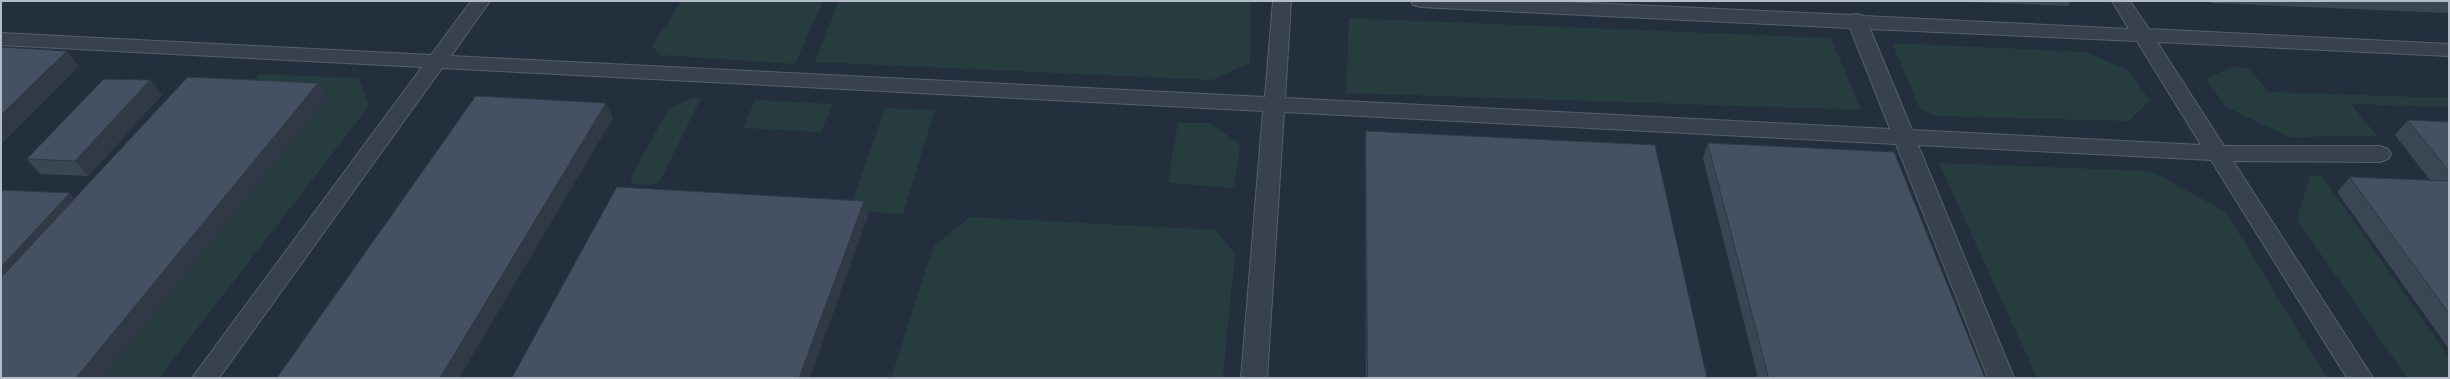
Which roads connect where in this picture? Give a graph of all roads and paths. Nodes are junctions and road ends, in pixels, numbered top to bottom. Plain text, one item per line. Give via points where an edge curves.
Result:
1 (481, 1) edge
2 (1282, 1) edge
3 (1420, 1) edge
4 (2121, 1) edge
5 (1857, 20) junction
6 (2143, 36) junction
7 (1, 39) edge
8 (2449, 50) edge
9 (436, 61) junction
10 (1273, 104) junction
11 (1902, 135) junction
12 (2218, 153) junction
13 (2380, 154) dead end
14 (205, 378) edge
15 (1254, 378) edge
16 (2001, 378) edge
17 (2360, 378) edge

1 - 9 lane
2 - 10 lane
3 - 5 lane
4 - 6 lane
5 - 6 lane
5 - 11 lane
6 - 8 lane
6 - 12 lane
7 - 9 lane
9 - 10 lane
9 - 14 lane
10 - 11 lane
10 - 15 lane
11 - 12 lane
11 - 16 lane
12 - 13 lane
12 - 17 lane

